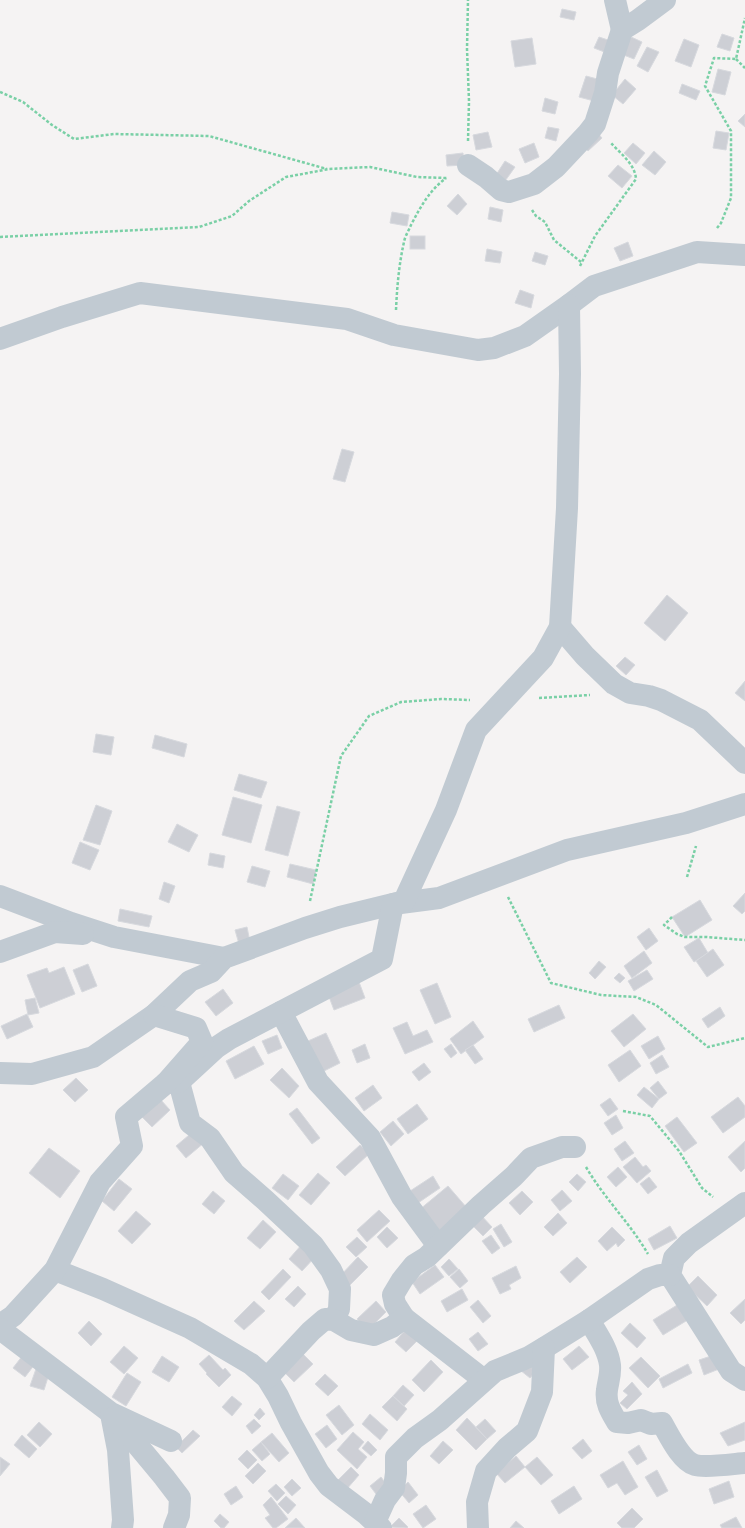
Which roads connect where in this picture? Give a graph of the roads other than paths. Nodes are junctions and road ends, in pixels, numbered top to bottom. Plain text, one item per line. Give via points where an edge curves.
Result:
1 (615, 0) edge
2 (665, 0) edge
3 (622, 30) junction
4 (468, 165) road end
5 (745, 255) edge
6 (569, 306) junction
7 (0, 339) edge
8 (560, 627) junction
9 (745, 763) edge
10 (745, 804) edge
11 (0, 896) edge
12 (393, 904) junction
13 (114, 937) junction
14 (0, 952) edge
15 (224, 958) junction
16 (281, 1012) junction
17 (154, 1015) junction
18 (0, 1073) edge
19 (173, 1082) junction
20 (575, 1147) road end
21 (738, 1208) edge
22 (438, 1246) junction
23 (55, 1270) junction
24 (665, 1275) junction
25 (404, 1318) junction
26 (334, 1320) junction
27 (589, 1320) junction
28 (0, 1325) edge
29 (0, 1329) edge
30 (544, 1348) junction
31 (267, 1378) junction
32 (484, 1380) junction
33 (745, 1380) edge
34 (111, 1413) junction
35 (171, 1441) dead end
36 (745, 1463) edge
37 (378, 1525) edge
38 (122, 1528) edge
39 (174, 1528) edge
40 (478, 1528) edge

1 - 3 street
2 - 3 street
3 - 4 street via 595,124 556,167 534,184 509,192 501,190 486,176
5 - 6 street via 697,252 594,286
6 - 7 street via 525,336 494,348 478,350 394,335 348,318 140,293
6 - 8 street via 567,508
8 - 9 street via 614,684 630,693 661,700 700,720
8 - 12 street via 543,658 476,730 446,810 404,901
10 - 12 street via 686,823 567,850 439,898
11 - 13 street
12 - 15 street via 305,928
12 - 16 street via 382,959
13 - 14 street via 55,932
13 - 15 street
15 - 17 street via 211,972 190,981
16 - 19 street via 229,1039
16 - 22 street via 318,1082 370,1138 402,1197
17 - 18 street via 93,1057 32,1074
17 - 19 street via 196,1028 202,1042
19 - 23 street via 126,1117 132,1146 100,1182
19 - 26 street via 190,1123 210,1138 234,1173 313,1245 331,1270 340,1289 339,1309
20 - 22 street via 562,1147 531,1158
21 - 24 street via 674,1258
22 - 25 street via 414,1265 393,1295 395,1304
23 - 28 street via 13,1316
23 - 31 street via 190,1328 251,1364
24 - 27 street via 648,1279
24 - 33 street via 731,1370
25 - 26 street via 374,1335 351,1330
25 - 32 street
26 - 31 street via 325,1319
27 - 30 street
27 - 36 street via 605,1348 610,1365 607,1404 617,1422 641,1420 651,1424 662,1423 678,1451 694,1465
29 - 34 street
30 - 32 street via 495,1371
30 - 40 street via 542,1392 527,1431 486,1471 477,1502
31 - 37 street via 319,1473 329,1486
32 - 37 street via 396,1456 394,1488 385,1500
34 - 35 street
34 - 38 street via 118,1450
34 - 39 street via 180,1498 179,1515

